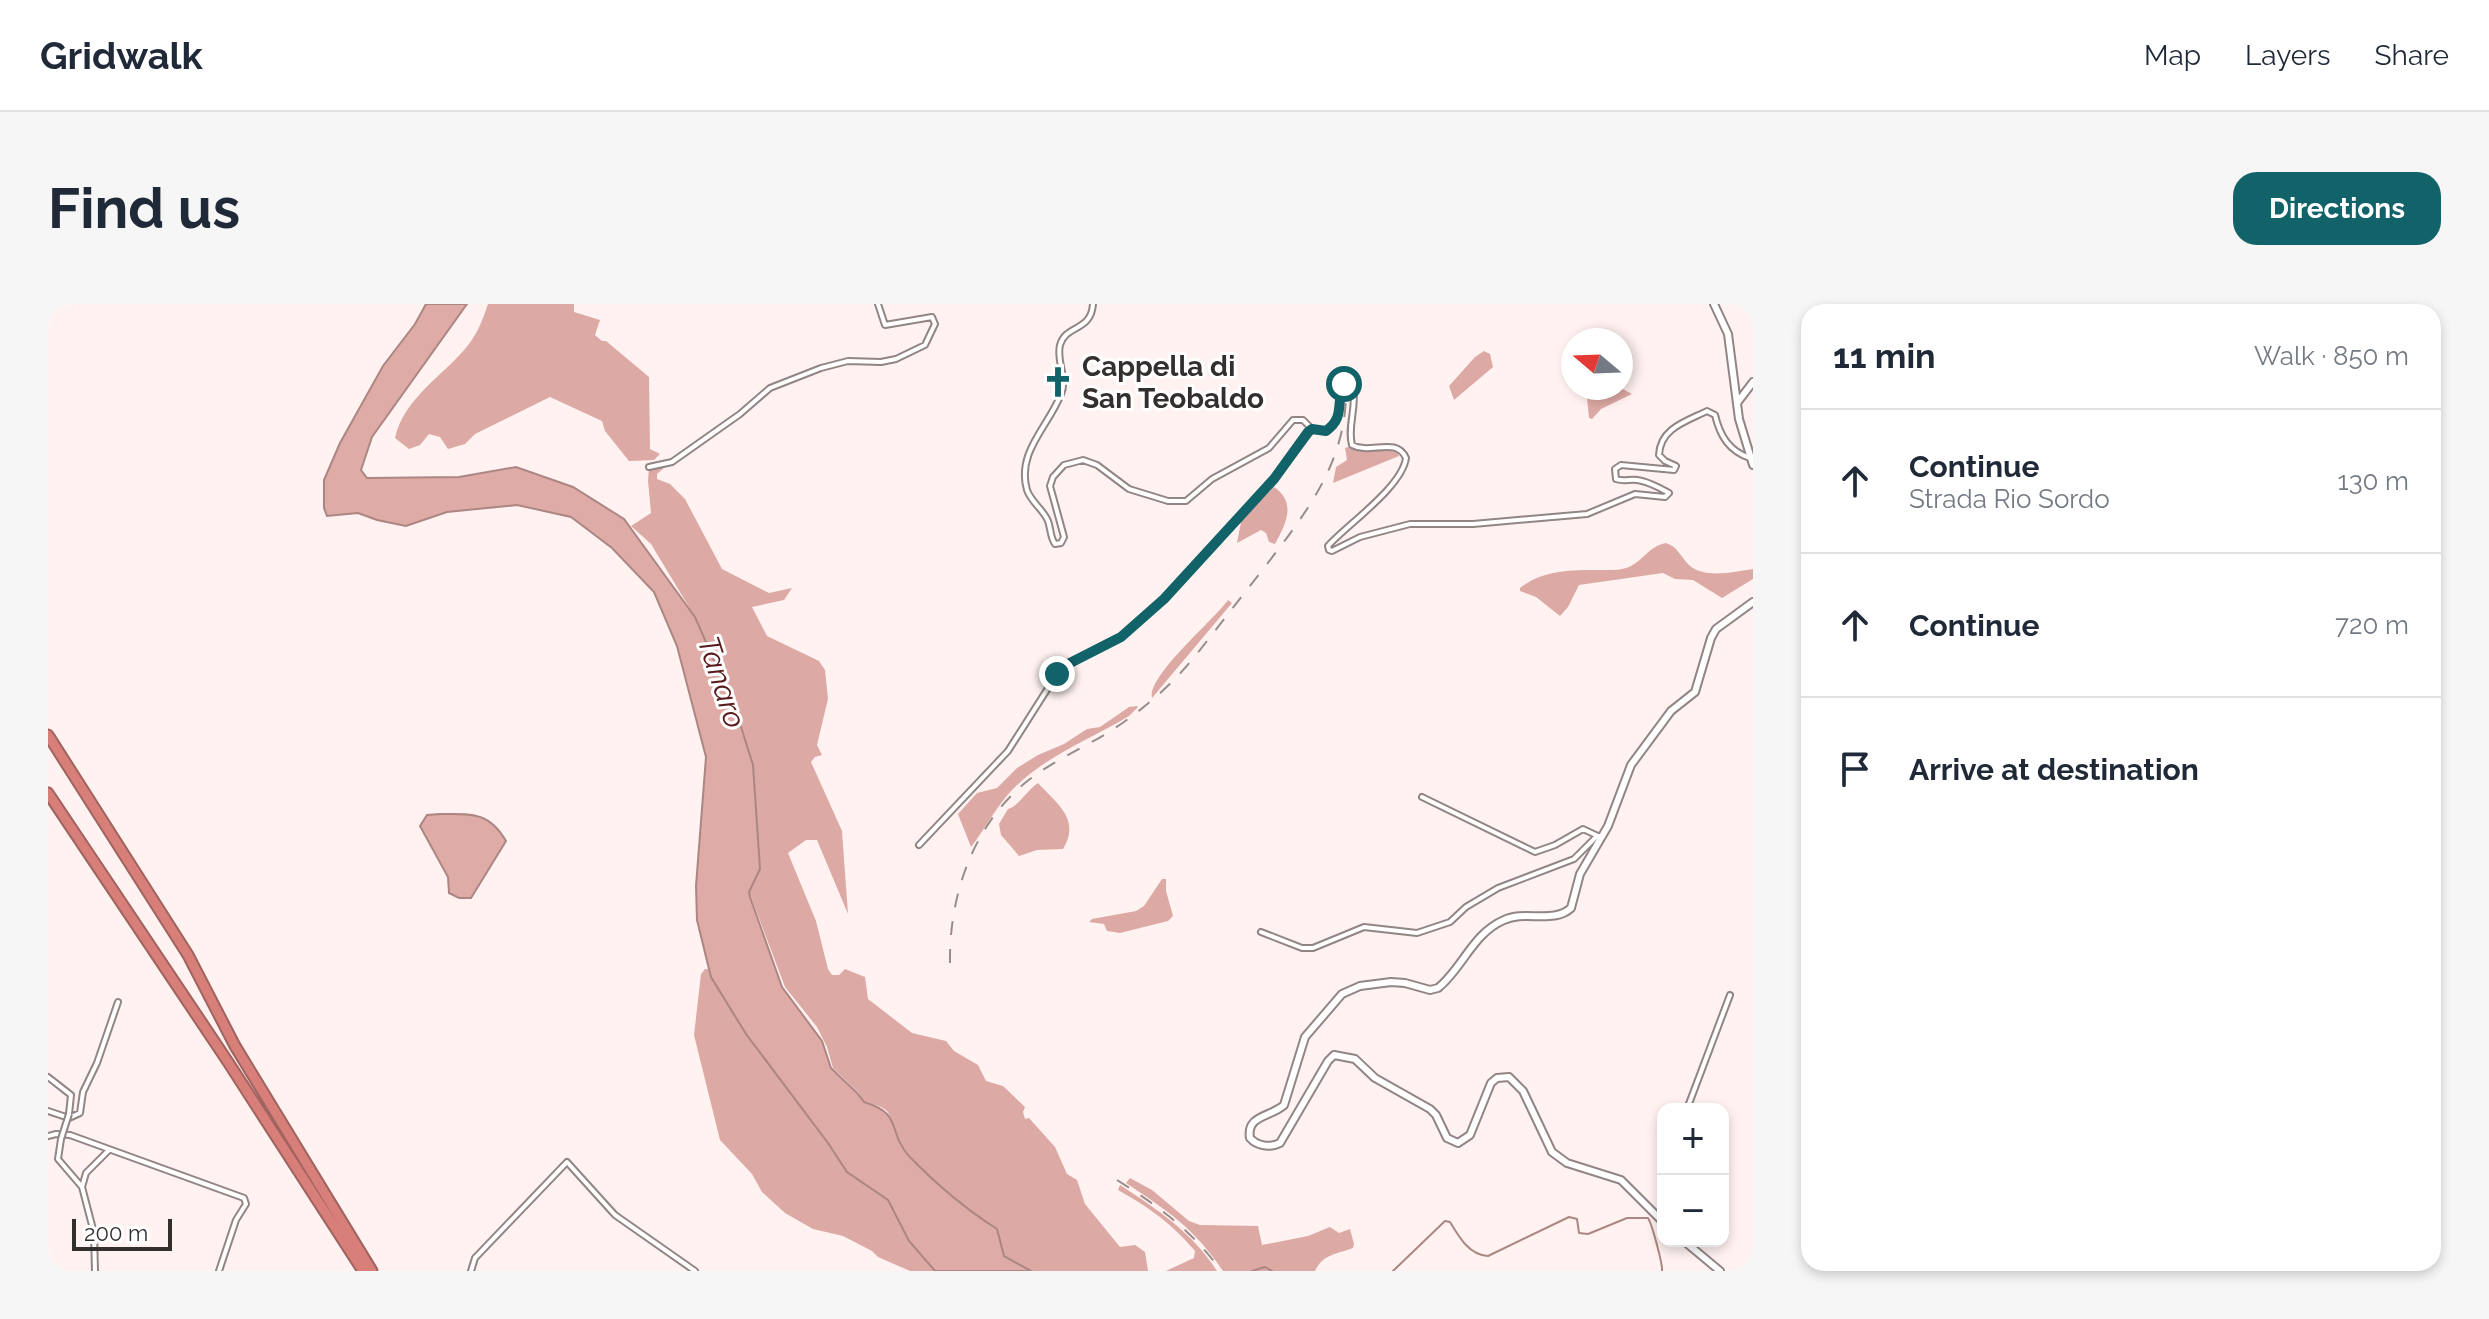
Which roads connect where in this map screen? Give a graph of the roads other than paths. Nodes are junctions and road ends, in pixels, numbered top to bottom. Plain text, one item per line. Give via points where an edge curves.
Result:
1 (878, 304) edge
2 (1093, 304) edge
3 (1714, 304) edge
4 (1751, 387) edge
5 (1737, 403) junction
6 (1312, 429) junction
7 (1752, 462) edge
8 (649, 467) dead end
9 (1753, 602) edge
10 (48, 735) edge
11 (48, 793) edge
12 (1422, 797) dead end
13 (48, 802) edge
14 (1601, 836) junction
15 (919, 845) dead end
16 (1261, 932) dead end
17 (1730, 995) dead end
18 (118, 1002) dead end
19 (49, 1080) edge
20 (1689, 1103) edge
21 (48, 1111) edge
22 (48, 1136) edge
23 (109, 1150) junction
24 (82, 1187) junction
25 (1657, 1216) edge
26 (1692, 1247) edge
27 (95, 1271) edge
28 (219, 1271) edge
29 (357, 1271) edge
30 (363, 1271) edge
31 (372, 1271) edge
32 (471, 1271) edge
33 (695, 1271) edge
34 (1720, 1271) edge

1 - 8 street via 885,325 932,317 935,324 925,345 896,359 848,361 770,388 672,462
2 - 6 street via 1085,324 1060,345 1062,392 1031,446 1026,466 1028,491 1048,521 1055,544 1064,537 1050,486 1058,469 1069,462 1091,461 1129,489 1180,502 1269,448 1293,420 1303,420
3 - 5 main road via 1728,334
4 - 5 main road
5 - 7 main road
6 - 7 street via 1326,431 1333,425 1341,388 1349,384 1356,402 1352,445 1395,446 1406,458 1392,484 1328,546 1332,551 1360,537 1410,524 1587,514 1635,494 1668,496 1643,482 1616,479 1615,469 1621,465 1674,470 1676,466 1659,455 1661,442 1678,424 1707,411 1715,415 1731,448
6 - 15 street via 1274,479 1146,616 1057,674 1008,751
9 - 14 main road via 1713,634 1695,692 1671,711 1638,755
10 - 31 highway via 188,955 242,1059
11 - 30 highway
12 - 14 street via 1535,852 1583,829
13 - 29 highway
14 - 16 street via 1574,859 1498,888 1450,922 1417,933 1364,927 1302,948
14 - 25 main road via 1566,913 1503,920 1479,937 1438,988 1391,982 1342,994 1305,1037 1284,1105 1254,1120 1248,1134 1262,1145 1284,1140 1334,1055 1359,1061 1375,1078 1430,1109 1447,1138 1458,1143 1470,1135 1491,1083 1509,1077 1523,1091 1552,1152 1567,1163 1621,1180
17 - 20 street
18 - 21 street via 81,1110 69,1118
19 - 24 street, bridge via 71,1095 58,1159
22 - 23 street via 70,1135
23 - 24 street via 86,1173
23 - 28 street via 244,1198
24 - 27 street via 94,1233
26 - 34 main road
32 - 33 street via 475,1258 567,1162 615,1215

